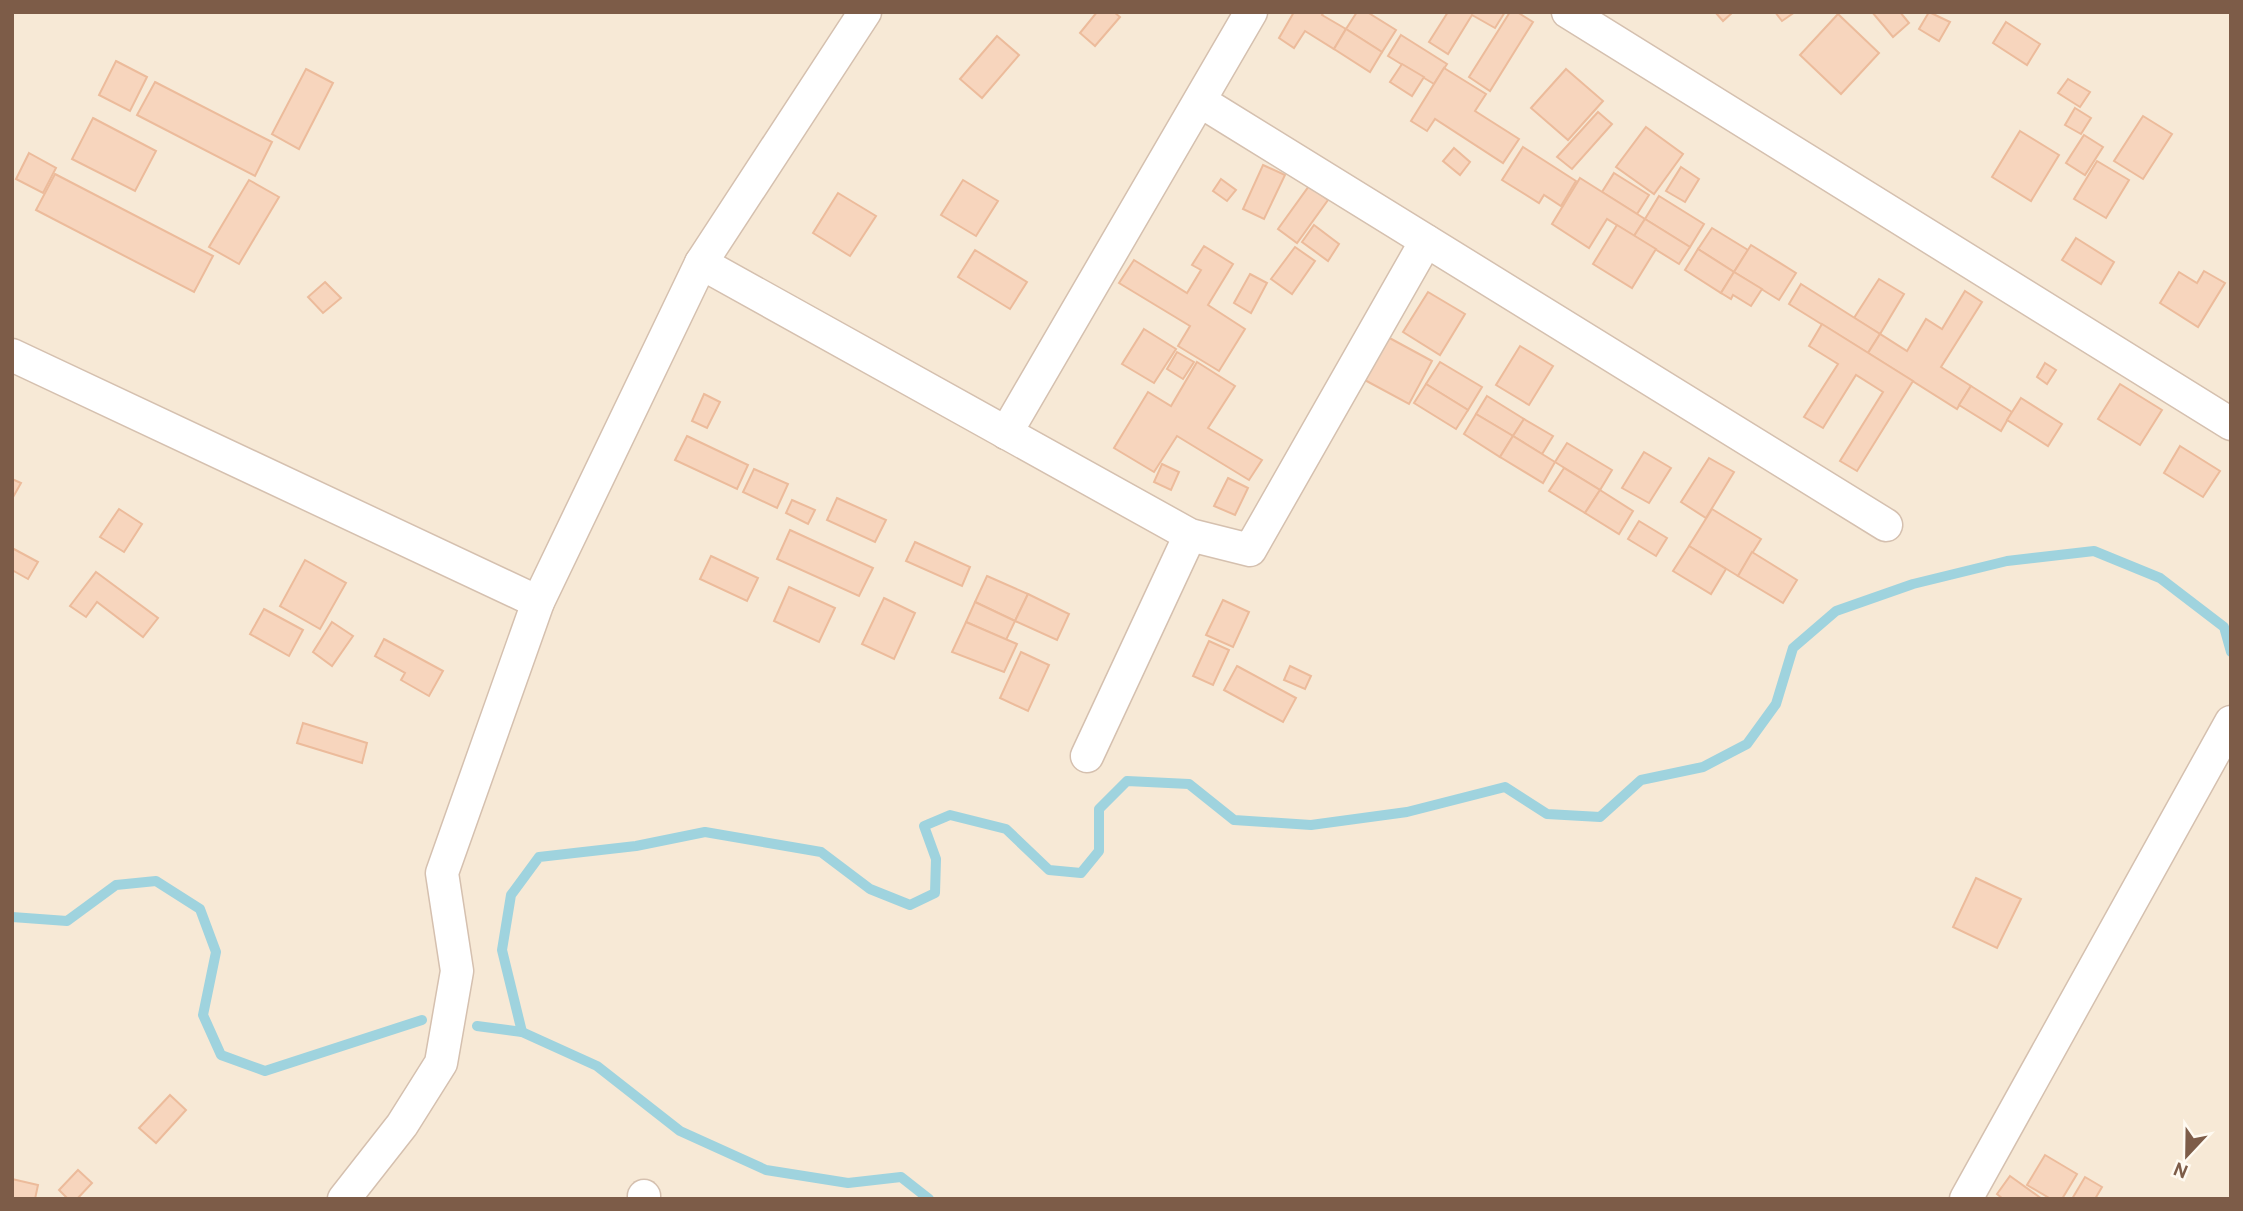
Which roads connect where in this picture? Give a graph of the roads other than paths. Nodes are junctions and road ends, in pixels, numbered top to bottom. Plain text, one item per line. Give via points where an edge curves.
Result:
1 (865, 12) edge
2 (1251, 12) edge
3 (1568, 12) edge
4 (1200, 101) junction
5 (1426, 241) junction
6 (701, 263) junction
7 (12, 355) edge
8 (2231, 424) edge
9 (1006, 433) junction
10 (1886, 525) dead end
11 (1190, 535) junction
12 (538, 602) junction
13 (2231, 722) edge
14 (1087, 756) dead end
15 (344, 1199) edge
16 (1966, 1199) edge

1 - 6 street
2 - 4 street
3 - 8 street
4 - 5 street
4 - 9 street
5 - 10 street
5 - 11 street via 1250,550
6 - 9 street
6 - 12 street
7 - 12 street
9 - 11 street
11 - 14 street
12 - 15 street via 442,873 457,971 441,1063 402,1125
13 - 16 street

